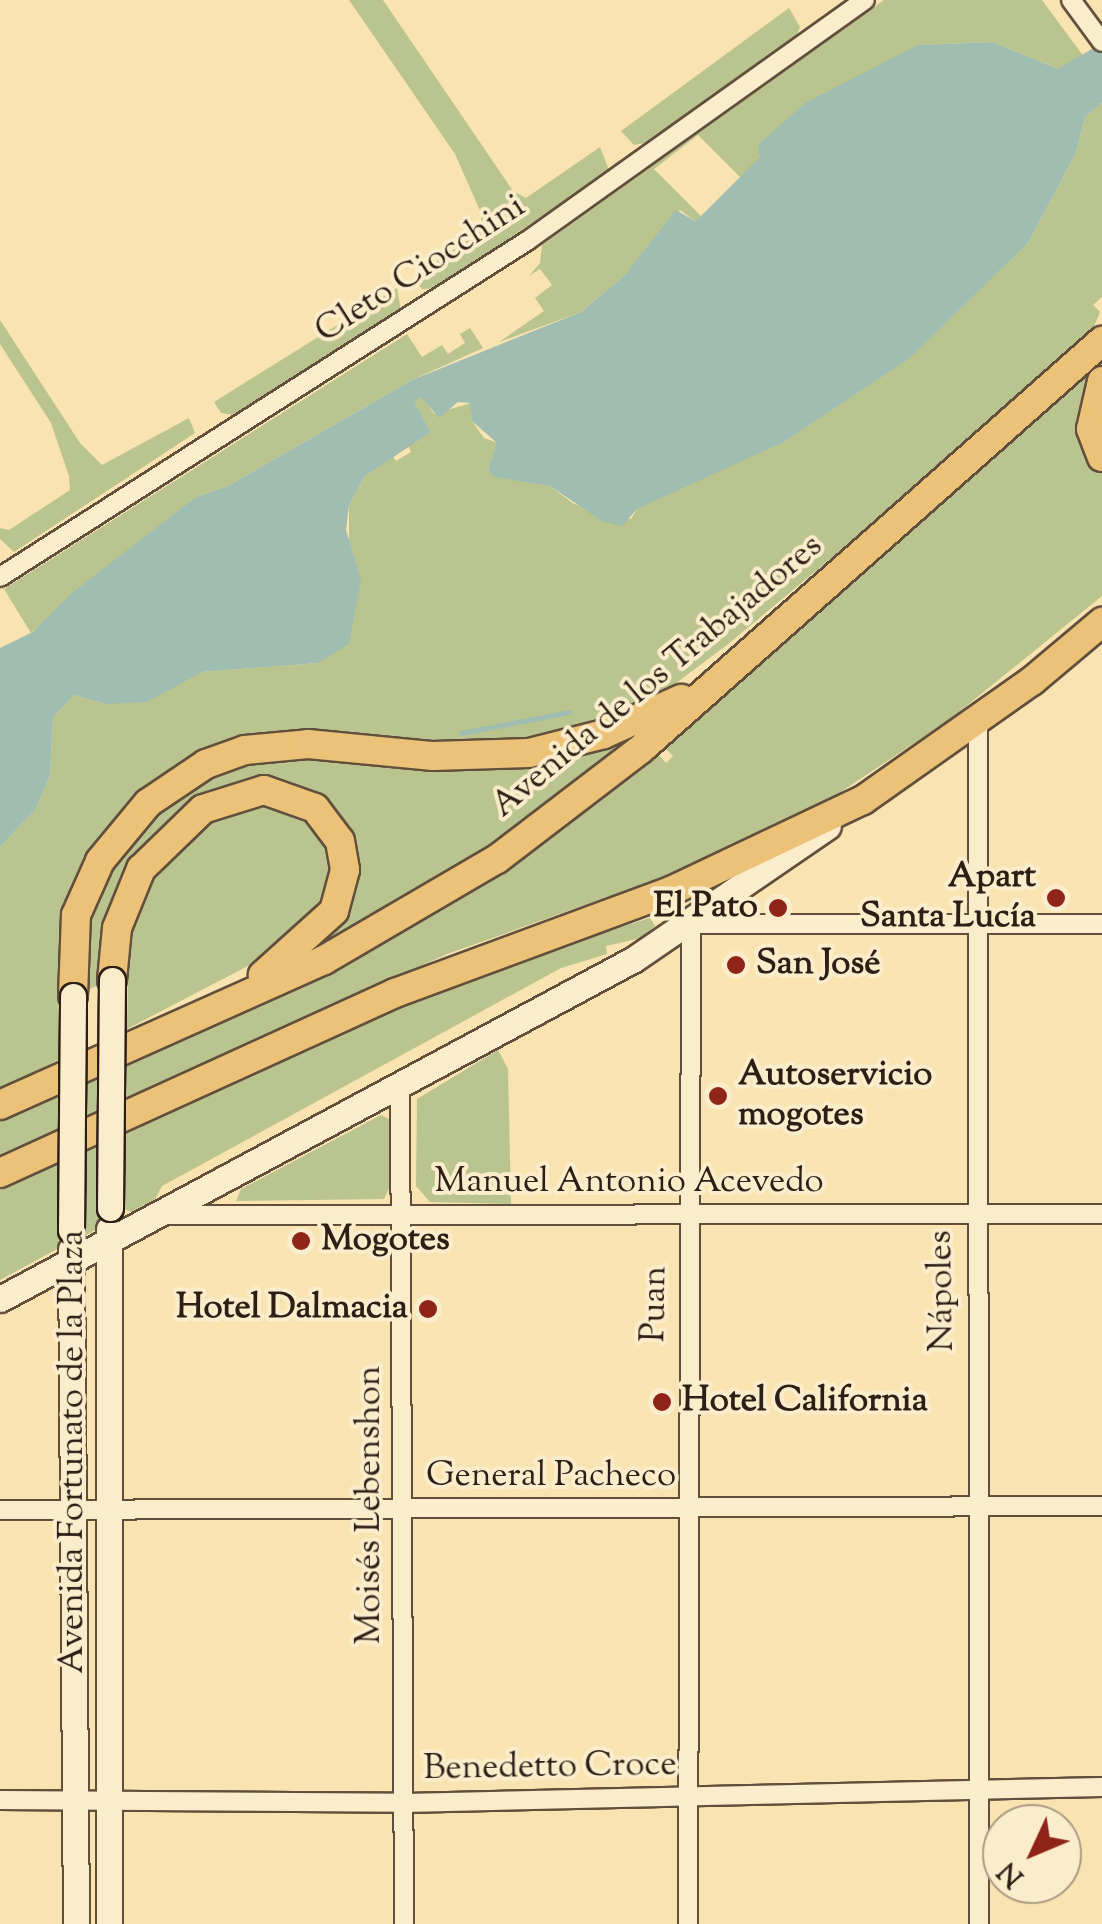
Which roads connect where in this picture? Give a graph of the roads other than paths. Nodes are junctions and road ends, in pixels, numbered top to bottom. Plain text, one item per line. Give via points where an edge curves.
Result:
1 (865, 0) edge
2 (1071, 0) edge
3 (1099, 37) edge
4 (1102, 341) edge
5 (1102, 381) edge
6 (1102, 456) edge
7 (0, 576) edge
8 (1098, 629) edge
9 (709, 686) junction
10 (978, 718) junction
11 (863, 800) junction
12 (691, 924) junction
13 (1102, 924) edge
14 (977, 925) junction
15 (112, 980) joint
16 (72, 996) joint
17 (237, 996) junction
18 (400, 1085) junction
19 (0, 1105) edge
20 (0, 1173) edge
21 (1102, 1214) edge
22 (401, 1215) junction
23 (689, 1215) junction
24 (974, 1215) junction
25 (156, 1216) junction
26 (109, 1241) junction
27 (70, 1262) junction
28 (0, 1299) edge
29 (1102, 1506) edge
30 (978, 1507) junction
31 (686, 1509) junction
32 (0, 1510) edge
33 (404, 1510) junction
34 (73, 1511) junction
35 (109, 1512) junction
36 (1102, 1787) edge
37 (978, 1788) junction
38 (688, 1798) junction
39 (0, 1800) edge
40 (75, 1801) junction
41 (110, 1801) junction
42 (405, 1803) junction
43 (76, 1924) edge
44 (110, 1924) edge
45 (404, 1924) edge
46 (688, 1924) edge
47 (979, 1924) edge

1 - 7 street, Cleto Ciocchini via 527,242
2 - 3 street
4 - 9 main road, Avenida de los Trabajadores
5 - 6 main road via 1090,428
8 - 10 main road
9 - 16 main road via 604,734 529,753 432,756 308,744 245,750 206,764 148,803 100,861 76,916
9 - 17 main road, Avenida de los Trabajadores via 594,788 497,860 381,930
10 - 11 main road
10 - 14 street, Nápoles
11 - 12 main road
11 - 20 main road via 654,898 380,1000
12 - 14 street
12 - 18 main road
12 - 23 street, Puan
13 - 14 street
14 - 24 street, Nápoles
15 - 17 main road via 123,909 154,854 221,800 278,791 316,808 334,830 345,857 344,884 334,912 316,933
15 - 26 main road, Avenida Fortunato de la Plaza, bridge
16 - 27 main road, Avenida Fortunato de la Plaza, bridge
17 - 19 main road, Avenida de los Trabajadores
18 - 22 street, Moisés Lebenshon
18 - 25 main road
21 - 24 street, Manuel Antonio Acevedo
22 - 23 street, Manuel Antonio Acevedo
22 - 25 street, Manuel Antonio Acevedo
22 - 33 street, Moisés Lebenshon
23 - 24 street, Manuel Antonio Acevedo
23 - 31 street, Puan
24 - 30 street, Nápoles
25 - 26 main road
26 - 27 main road
26 - 35 main road, Avenida Fortunato de la Plaza
27 - 28 main road
27 - 34 main road, Avenida Fortunato de la Plaza
29 - 30 street, General Pacheco
30 - 31 street, General Pacheco
30 - 37 street, Nápoles
31 - 33 street, General Pacheco
31 - 38 street, Puan
32 - 34 street, General Pacheco
33 - 35 street, General Pacheco
33 - 42 street, Moisés Lebenshon
34 - 35 street, General Pacheco
34 - 40 main road, Avenida Fortunato de la Plaza
35 - 41 main road, Avenida Fortunato de la Plaza
36 - 37 street, Benedetto Croce
37 - 38 street, Benedetto Croce
37 - 47 street, Nápoles
38 - 42 street, Benedetto Croce
38 - 46 street, Puan
39 - 40 street, Benedetto Croce
40 - 41 street, Benedetto Croce
40 - 43 main road, Avenida Fortunato de la Plaza
41 - 42 street, Benedetto Croce
41 - 44 main road, Avenida Fortunato de la Plaza
42 - 45 street, Moisés Lebenshon

